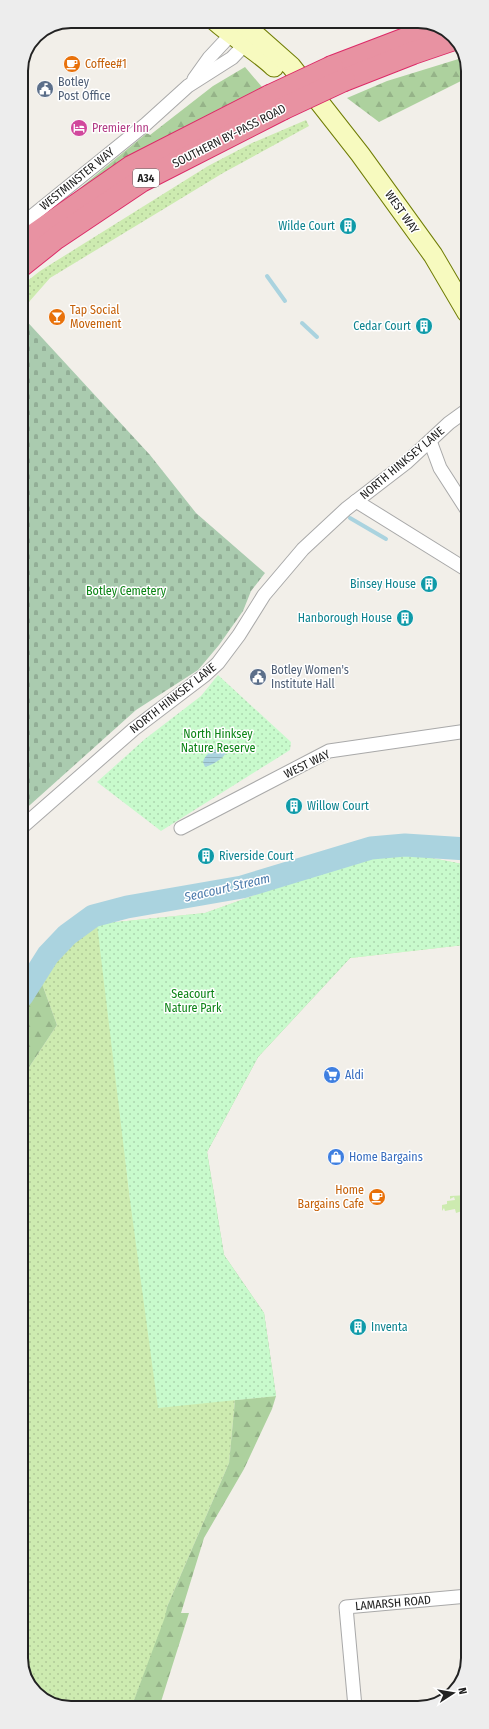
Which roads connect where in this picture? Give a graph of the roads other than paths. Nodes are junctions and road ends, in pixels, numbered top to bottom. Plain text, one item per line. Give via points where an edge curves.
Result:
1 (232, 28) edge
2 (425, 28) edge
3 (430, 29) edge
4 (242, 32) edge
5 (405, 38) junction
6 (448, 41) edge
7 (456, 51) edge
8 (346, 74) junction
9 (276, 102) junction
10 (28, 219) edge
11 (28, 239) edge
12 (28, 260) edge
13 (461, 303) edge
14 (461, 414) edge
15 (430, 441) junction
16 (356, 501) junction
17 (461, 501) edge
18 (461, 566) edge
19 (461, 732) edge
20 (28, 823) edge
21 (181, 828) dead end
22 (461, 1597) edge
23 (354, 1701) edge

1 - 4 main road, WEST WAY
2 - 5 highway
3 - 5 highway, SOUTHERN BY-PASS ROAD / A34
4 - 10 street, WESTMINSTER WAY via 232,58 188,86 146,124
4 - 13 main road, WEST WAY via 266,59 328,116 364,160 433,256
5 - 8 highway, SOUTHERN BY-PASS ROAD / A34
6 - 8 highway, SOUTHERN BY-PASS ROAD / A34
7 - 8 highway
8 - 9 highway, SOUTHERN BY-PASS ROAD / A34, bridge
9 - 11 highway, SOUTHERN BY-PASS ROAD / A34 via 131,167
9 - 12 highway, SOUTHERN BY-PASS ROAD / A34 via 141,181 56,238
14 - 15 street, NORTH HINKSEY LANE
15 - 16 street, NORTH HINKSEY LANE
15 - 17 street via 440,468
16 - 18 street, NORTH HINKSEY LANE
16 - 20 street, NORTH HINKSEY LANE via 303,549 264,595 241,634 218,663 134,729
19 - 21 street, WEST WAY via 329,751
22 - 23 street, LAMARSH ROAD via 346,1607

